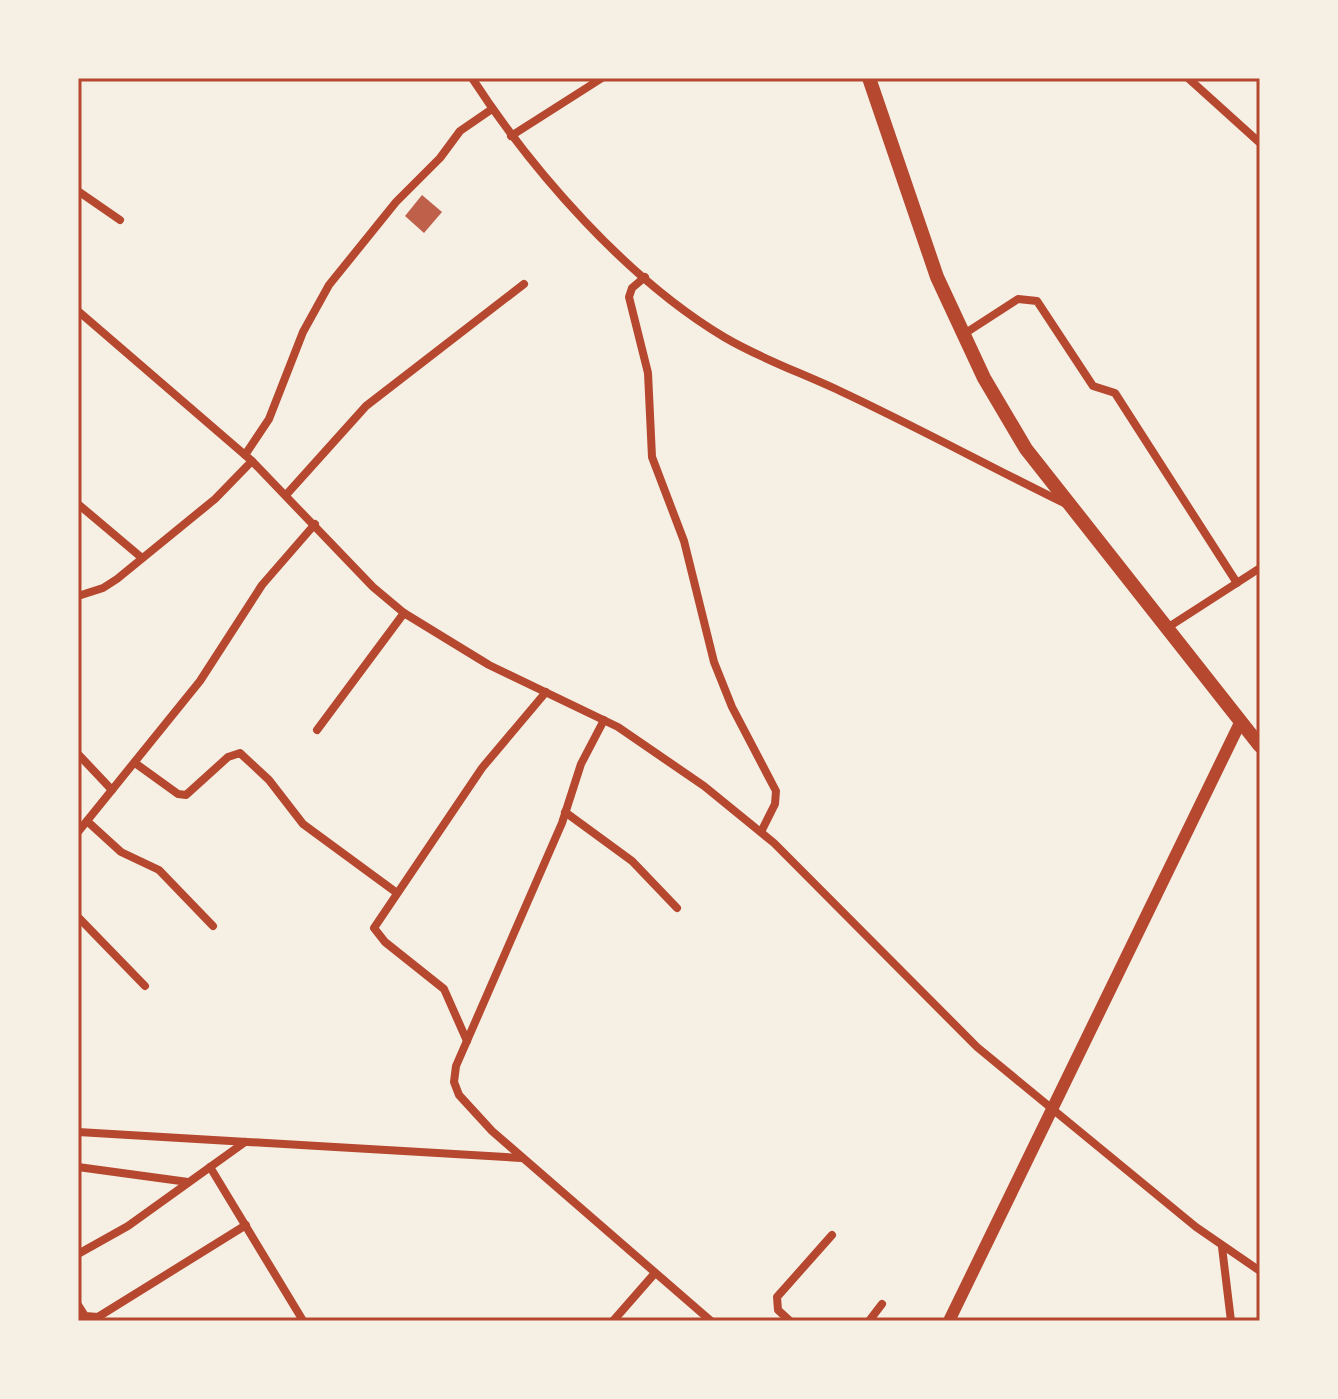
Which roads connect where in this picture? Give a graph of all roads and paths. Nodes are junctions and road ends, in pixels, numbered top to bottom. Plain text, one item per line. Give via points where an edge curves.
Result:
1 (472, 78) edge
2 (602, 78) edge
3 (869, 78) edge
4 (1188, 78) edge
5 (492, 109) junction
6 (511, 136) junction
7 (1260, 143) edge
8 (78, 191) edge
9 (120, 220) dead end
10 (645, 277) junction
11 (524, 284) dead end
12 (78, 311) edge
13 (964, 334) junction
14 (248, 458) junction
15 (286, 495) junction
16 (78, 504) edge
17 (1072, 508) junction
18 (315, 524) junction
19 (142, 558) junction
20 (1260, 568) edge
21 (1237, 583) junction
22 (78, 596) edge
23 (404, 613) junction
24 (1167, 628) junction
25 (546, 692) junction
26 (604, 720) junction
27 (1240, 723) junction
28 (317, 730) dead end
29 (1260, 746) edge
30 (78, 754) edge
31 (135, 763) junction
32 (112, 790) junction
33 (565, 812) junction
34 (87, 821) junction
35 (78, 832) edge
36 (761, 832) junction
37 (397, 893) junction
38 (677, 908) dead end
39 (78, 917) edge
40 (213, 926) dead end
41 (145, 986) dead end
42 (467, 1041) junction
43 (1052, 1112) junction
44 (78, 1132) edge
45 (245, 1142) junction
46 (522, 1158) junction
47 (78, 1167) edge
48 (210, 1167) junction
49 (189, 1182) junction
50 (246, 1225) junction
51 (832, 1235) dead end
52 (1222, 1247) junction
53 (78, 1254) edge
54 (1260, 1271) edge
55 (655, 1273) junction
56 (882, 1304) dead end
57 (78, 1305) edge
58 (302, 1319) edge
59 (613, 1321) edge
60 (711, 1321) edge
61 (790, 1321) edge
62 (869, 1321) edge
63 (949, 1321) edge
64 (1231, 1321) edge

1 - 5 street
2 - 6 street
3 - 13 main road via 937,277
4 - 7 street
5 - 6 street
5 - 14 street via 460,131 329,285
6 - 10 street via 578,214
8 - 9 street
10 - 17 street via 725,338
10 - 36 street via 629,297 648,373 652,457 684,541 714,662 776,791
11 - 15 street via 366,406
12 - 14 street
13 - 17 main road via 1026,449
13 - 21 street via 1024,297 1046,309 1093,386 1115,393
14 - 15 street
14 - 19 street via 215,499
15 - 18 street
16 - 19 street
17 - 24 main road
18 - 23 street
18 - 31 street via 262,585 200,681
19 - 22 street via 109,585
20 - 21 street
21 - 24 street
23 - 25 street via 489,665
23 - 28 street
24 - 27 main road
25 - 26 street
25 - 37 street via 475,778
26 - 33 street via 581,764
26 - 36 street via 704,786
27 - 29 main road
27 - 43 street
30 - 32 street
31 - 32 street
31 - 37 street via 186,795 228,757 240,753 303,824
32 - 34 street
33 - 38 street via 632,861
33 - 42 street
34 - 35 street
34 - 40 street via 121,852 159,870
36 - 43 street via 977,1047
37 - 42 street via 375,925 376,934 444,989
39 - 41 street
42 - 46 street via 454,1082 459,1095
43 - 52 street
43 - 63 street
44 - 45 street
45 - 46 street
45 - 48 street
46 - 55 street
47 - 49 street
48 - 49 street
48 - 50 street
49 - 53 street
50 - 57 street via 98,1317 85,1316
50 - 58 street
51 - 61 street via 777,1297 778,1310
52 - 54 street
52 - 64 street
55 - 59 street
55 - 60 street
56 - 62 street

